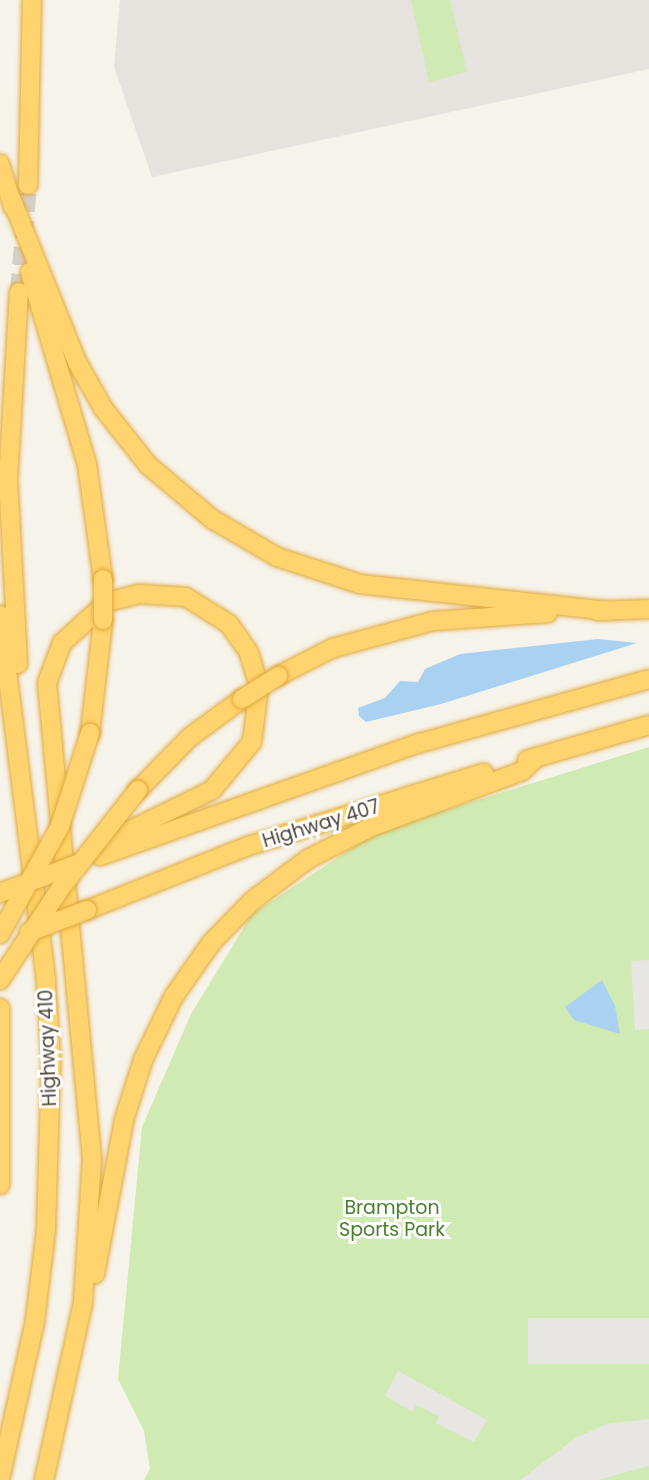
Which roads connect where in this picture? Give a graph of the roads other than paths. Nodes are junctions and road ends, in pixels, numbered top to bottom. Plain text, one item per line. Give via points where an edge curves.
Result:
1 (32, 0) edge
2 (0, 164) edge
3 (29, 185) tunnel mouth
4 (10, 198) junction
5 (19, 292) tunnel mouth
6 (649, 609) edge
7 (608, 611) junction
8 (0, 615) edge
9 (649, 679) edge
10 (14, 713) junction
11 (649, 724) edge
12 (537, 757) junction
13 (100, 856) junction
14 (0, 893) edge
15 (0, 934) edge
16 (0, 943) edge
17 (0, 980) edge
18 (0, 1008) edge
19 (0, 1185) edge
20 (60, 1420) junction
21 (0, 1479) edge
22 (44, 1480) edge

1 - 3 highway
2 - 4 highway
4 - 7 highway via 69,342 103,408 148,465 212,519 277,557 360,584
4 - 15 highway, bridge via 87,464 103,579 103,620 90,733 60,826
5 - 10 highway via 8,481 18,675
6 - 7 highway
7 - 17 highway, bridge via 433,621 333,648 278,676 190,737 138,790 60,889
8 - 10 highway, Highway 410
9 - 13 highway, Highway 407 via 420,743
10 - 21 highway, Highway 410 via 46,981 51,1141 35,1321
11 - 12 highway, Highway 407
12 - 16 highway, Highway 407, bridge via 248,846
12 - 20 highway via 522,771 371,827 308,859 252,901 192,969 155,1031 134,1086
13 - 14 highway, Highway 407, bridge
13 - 20 highway via 122,834 212,790 253,742 260,686 249,653 229,625 186,597 139,594 107,603 62,642 47,683 92,1159 83,1302
18 - 19 highway
20 - 22 highway

